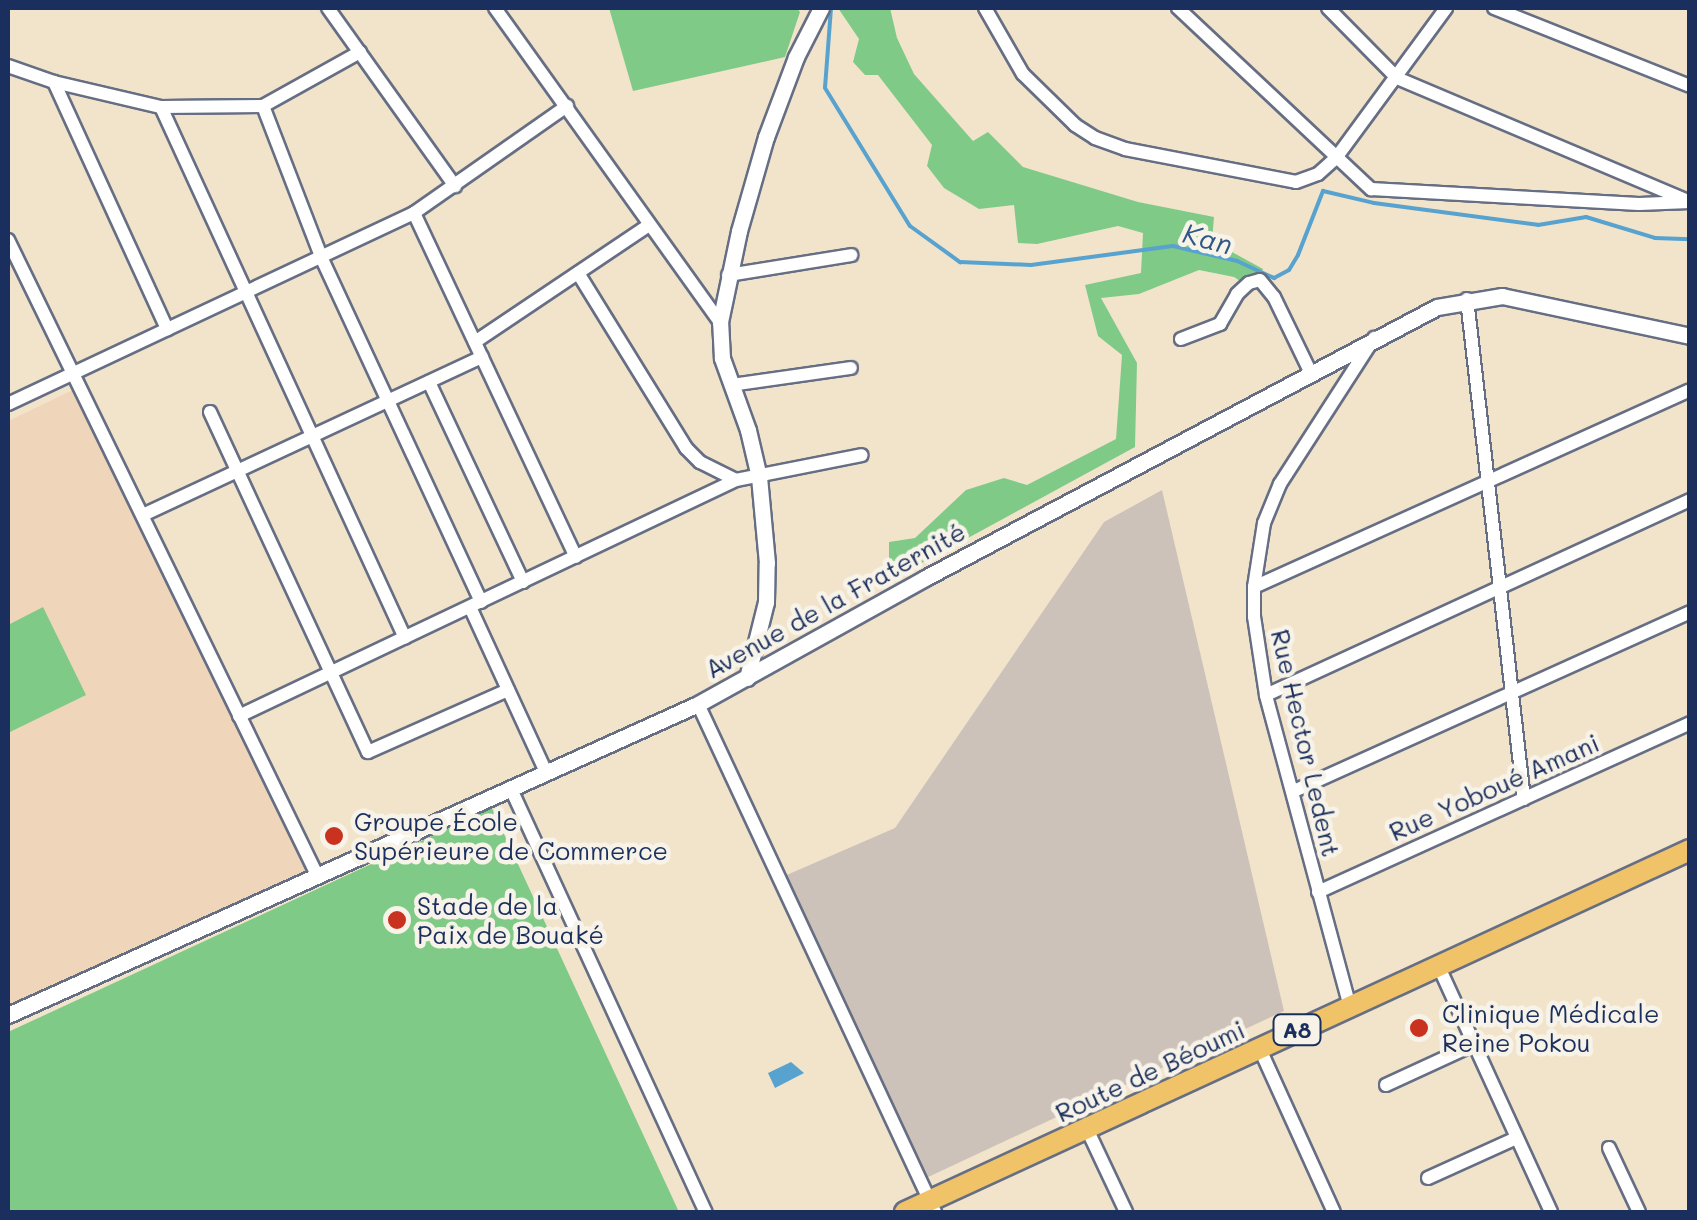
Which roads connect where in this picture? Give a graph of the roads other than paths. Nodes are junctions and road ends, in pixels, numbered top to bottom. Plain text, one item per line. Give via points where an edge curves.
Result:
1 (328, 8) edge
2 (495, 8) edge
3 (821, 8) edge
4 (986, 8) edge
5 (1178, 8) edge
6 (1328, 8) edge
7 (1446, 8) edge
8 (1494, 8) edge
9 (360, 52) junction
10 (8, 66) edge
11 (1397, 78) junction
12 (54, 82) junction
13 (1690, 86) edge
14 (263, 106) junction
15 (567, 106) junction
16 (161, 107) junction
17 (1336, 158) junction
18 (455, 186) junction
19 (1690, 202) edge
20 (414, 213) junction
21 (648, 225) junction
22 (8, 240) edge
23 (852, 254) dead end
24 (322, 259) junction
25 (578, 272) junction
26 (728, 275) junction
27 (244, 293) junction
28 (1467, 299) junction
29 (720, 322) junction
30 (167, 329) junction
31 (1375, 336) junction
32 (1690, 336) edge
33 (1180, 338) dead end
34 (474, 342) junction
35 (482, 357) junction
36 (851, 368) dead end
37 (1310, 371) junction
38 (72, 374) junction
39 (429, 382) junction
40 (731, 385) junction
41 (1690, 390) edge
42 (387, 401) junction
43 (8, 404) edge
44 (210, 412) dead end
45 (311, 437) junction
46 (862, 455) dead end
47 (238, 469) junction
48 (759, 477) junction
49 (736, 480) junction
50 (1488, 483) junction
51 (1690, 500) edge
52 (142, 515) junction
53 (576, 557) junction
54 (523, 582) junction
55 (1254, 587) junction
56 (1499, 587) junction
57 (476, 605) junction
58 (1690, 612) edge
59 (405, 638) junction
60 (332, 672) junction
61 (748, 678) junction
62 (508, 690) junction
63 (1511, 692) junction
64 (1266, 695) junction
65 (698, 704) junction
66 (239, 716) junction
67 (1690, 723) edge
68 (546, 772) junction
69 (511, 789) junction
70 (1294, 791) junction
71 (1524, 799) junction
72 (1690, 850) edge
73 (318, 877) junction
74 (1318, 892) junction
75 (1438, 965) junction
76 (1350, 1007) junction
77 (8, 1016) edge
78 (1474, 1044) junction
79 (1258, 1047) junction
80 (1386, 1085) dead end
81 (1087, 1128) junction
82 (1516, 1138) junction
83 (1609, 1148) dead end
84 (1428, 1178) dead end
85 (932, 1207) edge
86 (706, 1212) edge
87 (905, 1212) edge
88 (1126, 1212) edge
89 (1334, 1212) edge
90 (1551, 1212) edge
91 (1638, 1212) edge

1 - 9 street
2 - 15 street
3 - 26 street via 766,136
4 - 17 street via 1024,74 1095,138 1296,182
5 - 17 street
6 - 11 street
7 - 11 street
8 - 13 street
9 - 14 street
9 - 18 street
10 - 12 street
11 - 17 street
11 - 19 street
12 - 16 street
12 - 30 street
14 - 16 street
14 - 24 street
15 - 18 street
15 - 21 street
16 - 27 street
17 - 19 street via 1381,192
18 - 20 street
20 - 24 street
20 - 34 street
21 - 25 street
21 - 29 street
22 - 38 street
23 - 26 street
24 - 27 street
24 - 42 street
25 - 34 street
25 - 49 street via 686,448
26 - 29 street
27 - 30 street
27 - 45 street
28 - 31 street, Avenue de la Fraternité
28 - 32 street, Avenue de la Fraternité via 1534,300
28 - 50 street
29 - 40 street
30 - 38 street
31 - 37 street, Avenue de la Fraternité
31 - 55 street, Rue Hector Ledent via 1280,484 1264,523
33 - 37 street via 1220,324 1237,294 1260,280
34 - 35 street
35 - 39 street
35 - 53 street
36 - 40 street
37 - 61 street, Avenue de la Fraternité
38 - 43 street
38 - 52 street
39 - 42 street
39 - 54 street
40 - 48 street
41 - 50 street
42 - 45 street
42 - 57 street
44 - 47 street
45 - 47 street
45 - 59 street
46 - 48 street
47 - 52 street
47 - 60 street
48 - 49 street
48 - 61 street via 766,602
49 - 53 street
50 - 55 street
50 - 56 street
51 - 56 street
52 - 66 street
53 - 54 street
54 - 57 street
55 - 64 street, Rue Hector Ledent
56 - 63 street
56 - 64 street
57 - 59 street
57 - 62 street
58 - 63 street
59 - 60 street
60 - 62 street via 368,752
60 - 66 street
61 - 65 street, Avenue de la Fraternité
62 - 68 street
63 - 70 street
63 - 71 street
64 - 70 street, Rue Hector Ledent
65 - 68 street, Avenue de la Fraternité
65 - 85 street
66 - 73 street
67 - 71 street, Rue Yoboué Amani
68 - 69 street, Avenue de la Fraternité
69 - 73 street, Avenue de la Fraternité
69 - 86 street
70 - 74 street, Rue Hector Ledent
71 - 74 street, Rue Yoboué Amani
72 - 75 main road, Route de Béoumi / A8
73 - 77 street, Avenue de la Fraternité
74 - 76 street, Rue Hector Ledent
75 - 76 main road, Route de Béoumi / A8
75 - 78 street
76 - 79 main road, Route de Béoumi / A8
78 - 80 street
78 - 82 street
79 - 81 main road, Route de Béoumi / A8
79 - 89 street
81 - 85 main road, Route de Béoumi / A8
81 - 88 street
82 - 84 street
82 - 90 street
83 - 91 street
85 - 87 main road, Route de Béoumi / A8

